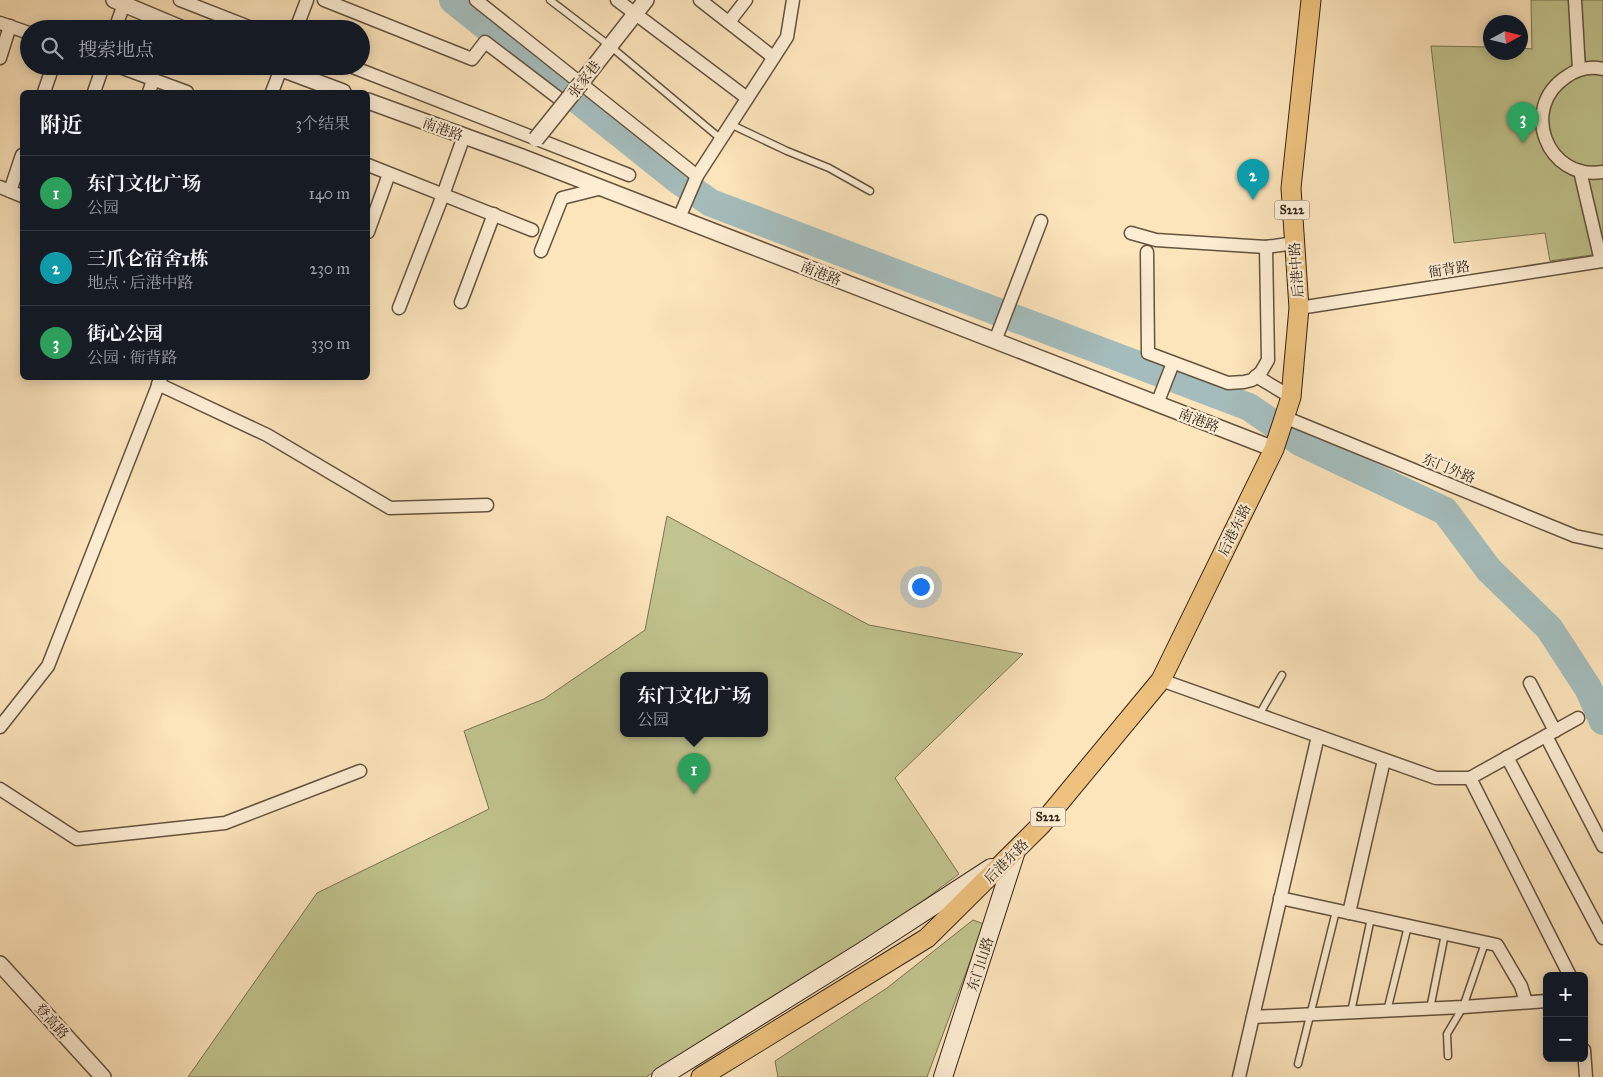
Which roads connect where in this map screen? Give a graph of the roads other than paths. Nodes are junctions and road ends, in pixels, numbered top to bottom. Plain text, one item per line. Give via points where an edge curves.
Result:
1 (180, 0) edge
2 (307, 0) edge
3 (324, 0) edge
4 (476, 0) edge
5 (550, 0) edge
6 (618, 0) edge
7 (646, 0) edge
8 (700, 0) edge
9 (746, 0) edge
10 (793, 0) edge
11 (1311, 0) edge
12 (1576, 0) edge
13 (119, 2) edge
14 (635, 14) junction
15 (116, 20) edge
16 (162, 20) edge
17 (231, 20) edge
18 (299, 20) edge
19 (728, 22) junction
20 (5, 25) edge
21 (20, 31) edge
22 (610, 46) junction
23 (0, 58) edge
24 (773, 58) junction
25 (1603, 69) edge
26 (1579, 70) junction
27 (370, 74) edge
28 (50, 75) edge
29 (100, 75) edge
30 (140, 75) edge
31 (277, 75) edge
32 (299, 75) edge
33 (153, 80) junction
34 (581, 83) junction
35 (45, 90) edge
36 (95, 90) edge
37 (150, 90) edge
38 (181, 90) edge
39 (273, 90) edge
40 (338, 90) edge
41 (747, 98) junction
42 (370, 102) edge
43 (564, 103) junction
44 (730, 124) junction
45 (464, 136) junction
46 (721, 139) junction
47 (522, 157) junction
48 (20, 162) edge
49 (370, 166) edge
50 (1580, 171) junction
51 (1603, 172) edge
52 (389, 174) junction
53 (629, 175) dead end
54 (697, 176) junction
55 (602, 188) junction
56 (11, 191) edge
57 (870, 191) dead end
58 (443, 195) junction
59 (494, 214) junction
60 (679, 217) junction
61 (1041, 221) dead end
62 (370, 226) edge
63 (532, 230) dead end
64 (1131, 233) dead end
65 (1295, 243) junction
66 (1600, 244) edge
67 (1266, 248) junction
68 (541, 251) dead end
69 (1148, 252) dead end
70 (1602, 261) edge
71 (461, 302) dead end
72 (399, 308) dead end
73 (1299, 308) junction
74 (995, 340) junction
75 (1174, 363) junction
76 (1256, 376) junction
77 (159, 381) edge
78 (1291, 397) junction
79 (1157, 403) junction
80 (1284, 418) junction
81 (1274, 449) junction
82 (487, 505) dead end
83 (1603, 542) edge
84 (1282, 675) dead end
85 (1161, 680) junction
86 (1530, 683) dead end
87 (1259, 715) junction
88 (1578, 718) dead end
89 (0, 727) edge
90 (1550, 734) junction
91 (1318, 736) junction
92 (1507, 757) junction
93 (1384, 760) junction
94 (360, 771) dead end
95 (1470, 778) junction
96 (0, 789) edge
97 (1603, 846) edge
98 (1016, 851) junction
99 (1280, 898) junction
100 (1336, 911) junction
101 (1349, 913) junction
102 (1371, 918) junction
103 (1408, 926) junction
104 (1445, 934) junction
105 (1603, 938) edge
106 (1485, 943) junction
107 (0, 964) edge
108 (1568, 972) edge
109 (1543, 1000) edge
110 (1526, 1002) junction
111 (1463, 1007) junction
112 (1430, 1009) junction
113 (1387, 1011) junction
114 (1351, 1012) junction
115 (1309, 1014) junction
116 (1253, 1017) junction
117 (1448, 1056) dead end
118 (1585, 1062) edge
119 (1298, 1064) dead end
120 (103, 1077) edge
121 (661, 1077) edge
122 (701, 1077) edge
123 (943, 1077) edge
124 (1239, 1077) edge
125 (1586, 1077) edge

1 - 17 street
2 - 18 street
3 - 43 street via 472,59 485,42
4 - 34 street
5 - 22 lane
6 - 14 street
7 - 14 street, 张家巷
8 - 19 street
9 - 19 street
10 - 24 street via 787,37
11 - 65 main road, 后港中路 / S222 via 1291,188
12 - 26 street
13 - 15 street
13 - 16 street
14 - 22 street, 张家巷
14 - 41 street
19 - 24 street
20 - 21 street
20 - 23 street
22 - 34 street, 张家巷
22 - 46 lane
24 - 41 street
25 - 26 street
26 - 50 street via 1562,79 1548,95 1542,126 1554,154 1561,162
27 - 53 street
28 - 35 street
29 - 36 street
30 - 33 street
31 - 39 street
32 - 40 street
33 - 37 street
33 - 38 street
34 - 43 street, 张家巷, bridge
34 - 54 street
41 - 44 street
42 - 45 street, 南港路
43 - 47 street, 张家巷, bridge
44 - 46 street
44 - 57 lane via 829,168
45 - 47 street, 南港路
45 - 58 street
46 - 54 street
47 - 55 street, 南港路
48 - 56 street
49 - 52 street
50 - 51 street
50 - 66 street
52 - 58 street
52 - 62 street
54 - 60 street
55 - 60 street, 南港路
55 - 68 street via 562,198
58 - 59 street
58 - 72 street
59 - 63 street
59 - 71 street
60 - 74 street, 南港路
61 - 74 street
64 - 67 street via 1156,240
65 - 67 street
65 - 73 main road, 后港中路 / S222
66 - 70 street
67 - 76 street via 1268,360
69 - 75 street via 1148,353
70 - 73 street, 衙背路
73 - 78 main road, 后港中路 / S222
74 - 79 street, 南港路
75 - 76 street via 1228,383 1252,380
75 - 79 street
76 - 78 street
77 - 82 street via 267,435 390,508
77 - 89 street via 48,666
78 - 80 main road, 后港中路 / S222
79 - 81 street, 南港路
80 - 81 main road, S222
80 - 83 street, 东门外路 via 1575,536
81 - 85 main road, 后港东路 / S222
84 - 87 lane
85 - 87 street
85 - 98 main road, 后港东路 / S222
86 - 90 street
87 - 91 street
88 - 90 street
90 - 92 street
90 - 97 street
91 - 93 street
91 - 99 street
92 - 95 street
92 - 105 street
93 - 95 street via 1436,778
93 - 101 street
94 - 96 street via 225,823 77,839
95 - 108 street
98 - 121 main road
98 - 122 main road, 后港东路 / S222 via 928,938
98 - 123 main road, 东门山路
99 - 100 street
99 - 116 street
100 - 101 street
100 - 115 lane
101 - 102 street
102 - 103 street
102 - 114 lane
103 - 104 street
103 - 113 lane
104 - 106 street
104 - 112 lane
106 - 110 street via 1497,945 1521,986
106 - 111 lane
107 - 120 street, 登高路
109 - 110 street
110 - 111 street
111 - 112 street
111 - 117 lane via 1447,1034
112 - 113 street
113 - 114 street
114 - 115 street
115 - 116 street
115 - 119 lane
116 - 124 street
118 - 125 street

